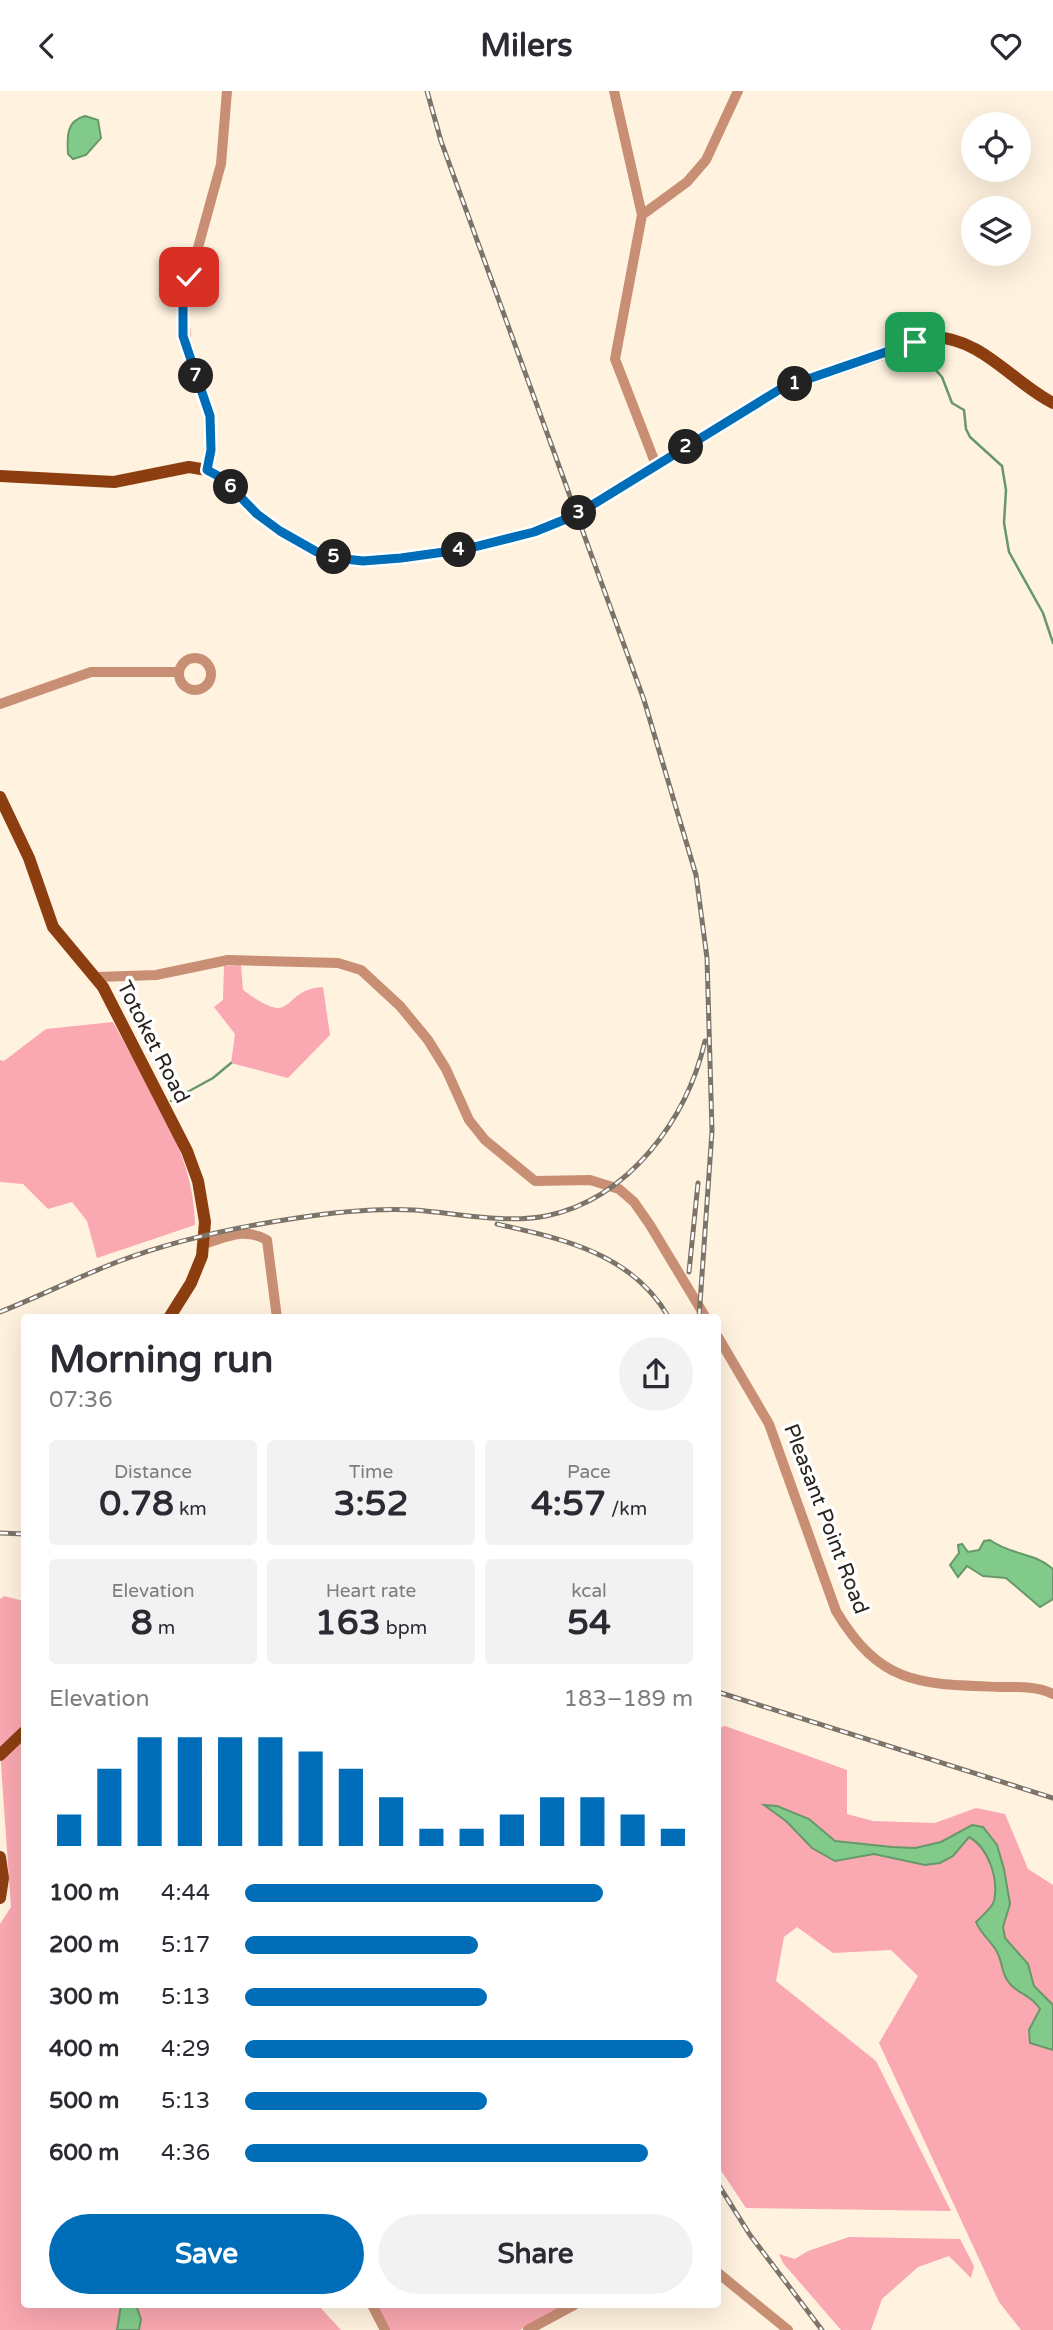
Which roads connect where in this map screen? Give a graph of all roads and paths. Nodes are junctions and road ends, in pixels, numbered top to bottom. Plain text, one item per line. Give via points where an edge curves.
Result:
1 (227, 91) edge
2 (614, 91) edge
3 (738, 91) edge
4 (642, 215) junction
5 (1053, 403) edge
6 (656, 465) junction
7 (207, 470) junction
8 (0, 476) edge
9 (178, 672) dead end
10 (0, 704) edge
11 (0, 797) edge
12 (97, 977) junction
13 (204, 1244) junction
14 (172, 1314) edge
15 (276, 1314) edge
16 (704, 1314) edge
17 (721, 1342) edge
18 (1053, 1694) edge
19 (21, 1735) edge
20 (0, 1755) edge
21 (0, 1857) edge
22 (0, 1898) edge
23 (721, 2275) edge
24 (374, 2308) edge
25 (568, 2308) edge
26 (385, 2330) edge
27 (528, 2330) edge
28 (788, 2330) edge

1 - 7 street via 221,164 183,302 187,352 210,416
2 - 4 street
3 - 4 street via 706,160 687,182
4 - 6 street via 615,359
5 - 6 main road via 971,345 933,337 782,388
6 - 7 main road via 576,515 534,532 466,549 363,561 317,552 280,531
7 - 8 main road via 174,468 114,482
9 - 10 street via 91,673
11 - 12 main road, Totoket Road via 32,866 53,927
12 - 13 main road, Totoket Road via 194,1169 205,1209
12 - 16 street via 156,975 228,960 338,963 361,969 428,1040 469,1120 485,1140 535,1181 590,1180 619,1189 650,1225
13 - 14 main road, Totoket Road via 191,1283
13 - 15 street via 237,1233 267,1240
17 - 18 street, Pleasant Point Road via 769,1424 836,1611 864,1650 898,1675 931,1684 1026,1688
19 - 20 main road
21 - 22 main road
23 - 28 street
24 - 26 street
25 - 27 street

